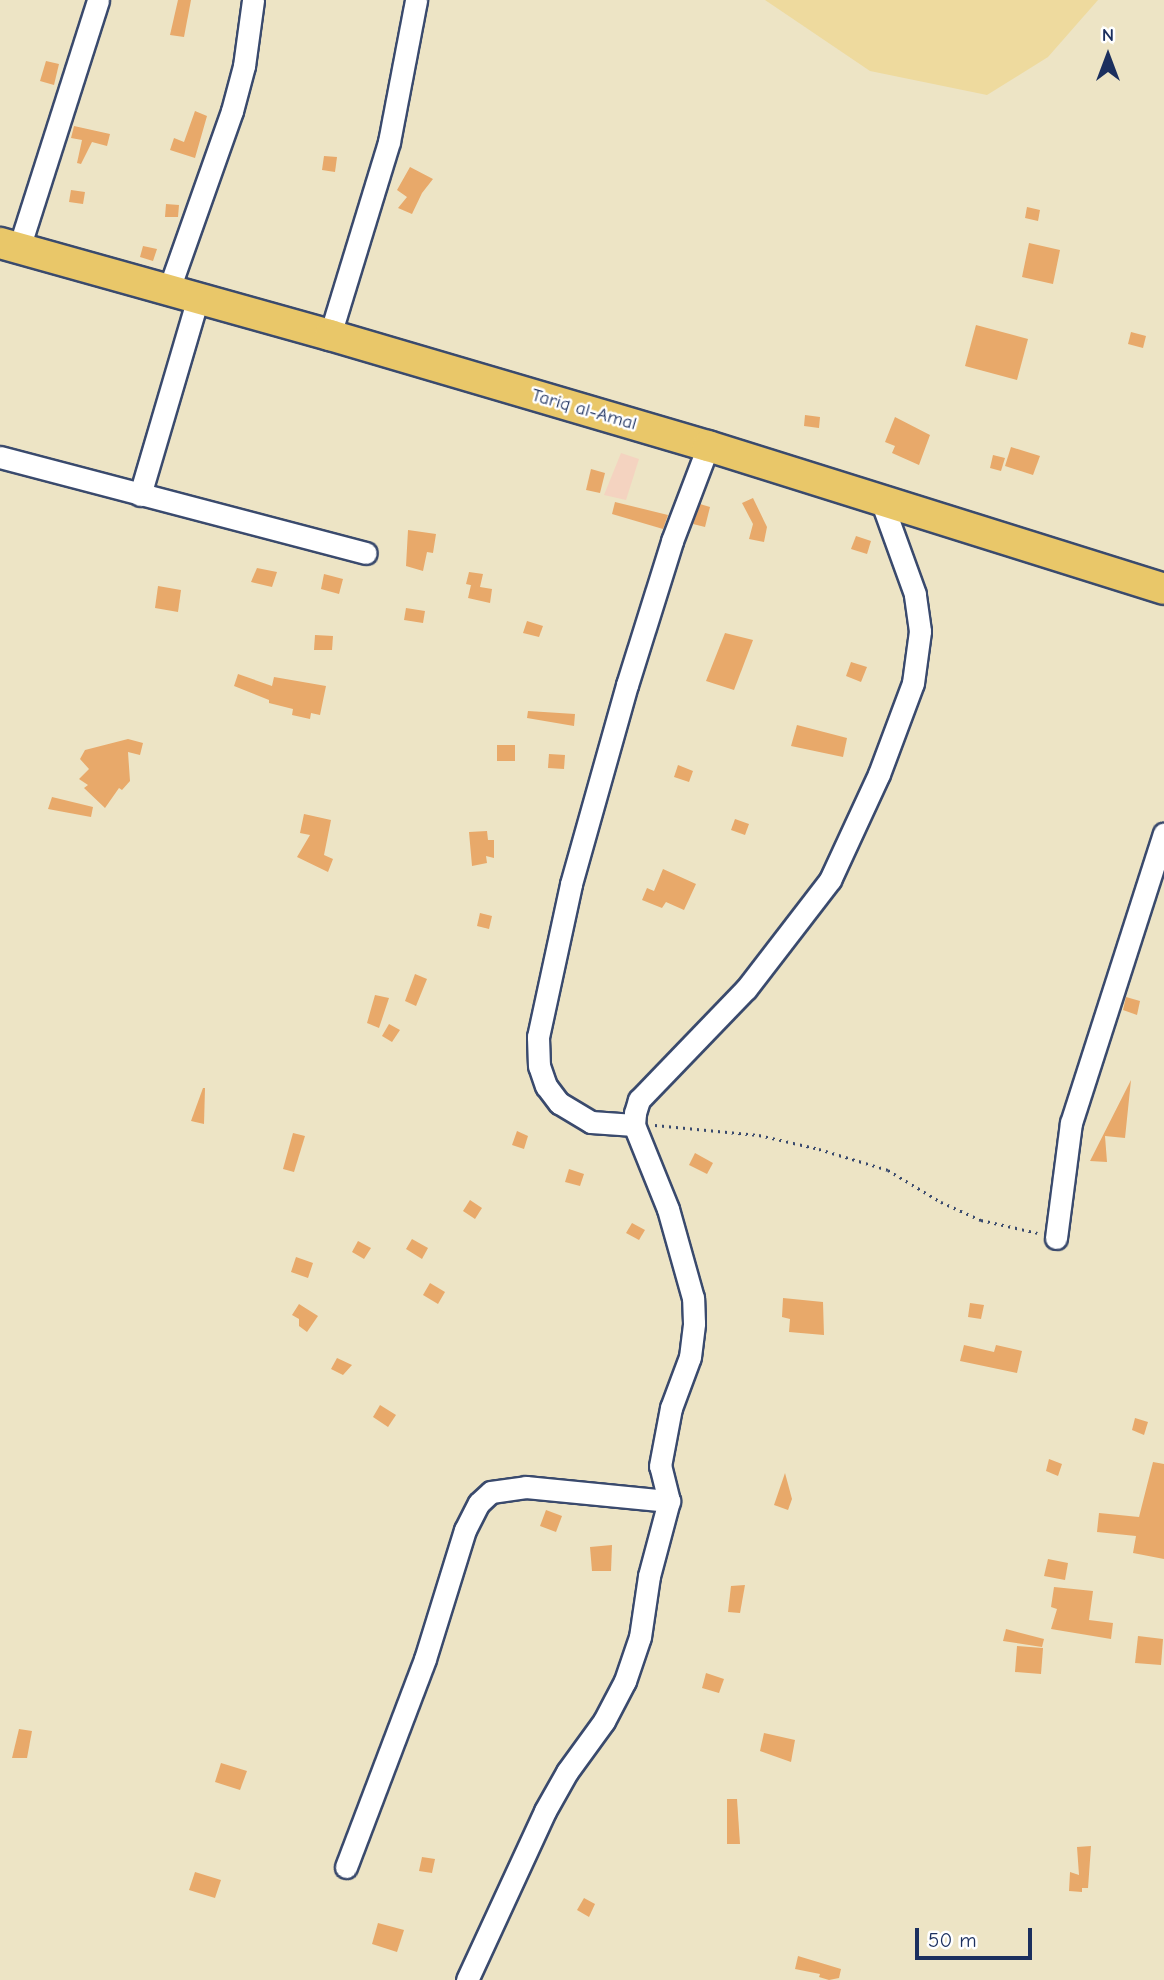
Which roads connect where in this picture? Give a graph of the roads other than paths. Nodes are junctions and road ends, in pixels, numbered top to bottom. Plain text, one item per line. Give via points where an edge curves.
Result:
1 (98, 0) edge
2 (253, 0) edge
3 (416, 0) edge
4 (10, 246) edge
5 (169, 289) junction
6 (198, 299) junction
7 (330, 335) junction
8 (708, 446) junction
9 (0, 457) edge
10 (140, 495) junction
11 (881, 500) junction
12 (366, 553) dead end
13 (1164, 589) edge
14 (1164, 834) edge
15 (634, 1125) junction
16 (1056, 1238) road end
17 (669, 1501) junction
18 (346, 1867) dead end
19 (467, 1980) edge

1 - 4 street
2 - 5 street via 232,111
3 - 7 street via 388,142
4 - 5 highway, Tariq al-Amal
5 - 6 highway, Tariq al-Amal
6 - 7 highway, Tariq al-Amal
6 - 10 street
7 - 8 highway, Tariq al-Amal
8 - 11 highway, Tariq al-Amal
8 - 15 street via 672,541 623,698 571,884 538,1037 539,1066 559,1103 591,1122
9 - 10 street
10 - 12 street
11 - 13 highway, Tariq al-Amal
11 - 15 street via 915,594 920,631 913,683 879,774 830,880 746,989 639,1100
14 - 16 street via 1071,1123
15 - 17 street via 668,1209 693,1298 690,1357 671,1408 660,1466
17 - 18 street via 526,1487 491,1492 479,1503 465,1530 425,1659
17 - 19 street via 649,1576 640,1637 625,1681 545,1811

